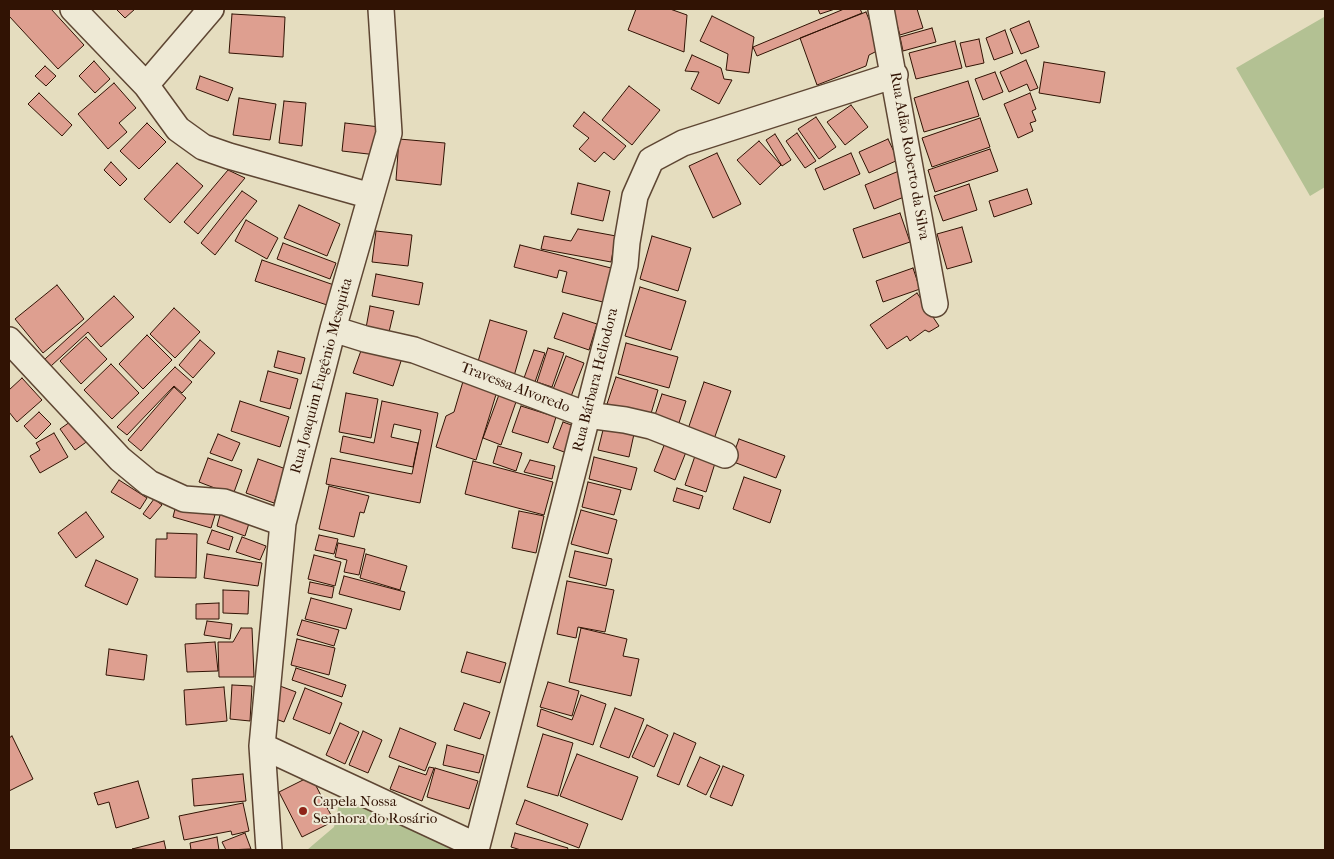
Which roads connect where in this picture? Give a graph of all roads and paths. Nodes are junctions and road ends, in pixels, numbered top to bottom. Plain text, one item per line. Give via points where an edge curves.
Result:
1 (73, 9) edge
2 (211, 9) edge
3 (381, 9) edge
4 (881, 9) edge
5 (894, 75) junction
6 (146, 85) junction
7 (371, 196) junction
8 (935, 304) dead end
9 (333, 329) junction
10 (9, 340) edge
11 (587, 415) junction
12 (724, 456) dead end
13 (283, 523) junction
14 (262, 746) junction
15 (477, 848) edge
16 (269, 850) edge

1 - 6 street
2 - 6 street
3 - 7 street, Rua Joaquim Eugênio Mesquita via 390,134
4 - 5 street, Rua Adão Roberto da Silva
5 - 8 street, Rua Adão Roberto da Silva
5 - 11 street, Rua Bárbara Heliodora via 683,143 651,160 635,196 625,265
6 - 7 street via 178,128 203,147
7 - 9 street, Rua Joaquim Eugênio Mesquita
9 - 11 street, Travessa Alvoredo via 414,350
9 - 13 street, Rua Joaquim Eugênio Mesquita
10 - 13 street via 120,460 149,483 184,499 224,502
11 - 12 street, Travessa Alvoredo via 650,426
11 - 15 street, Rua Bárbara Heliodora
13 - 14 street, Rua Joaquim Eugênio Mesquita
14 - 15 street
14 - 16 street, Rua Joaquim Eugênio Mesquita

